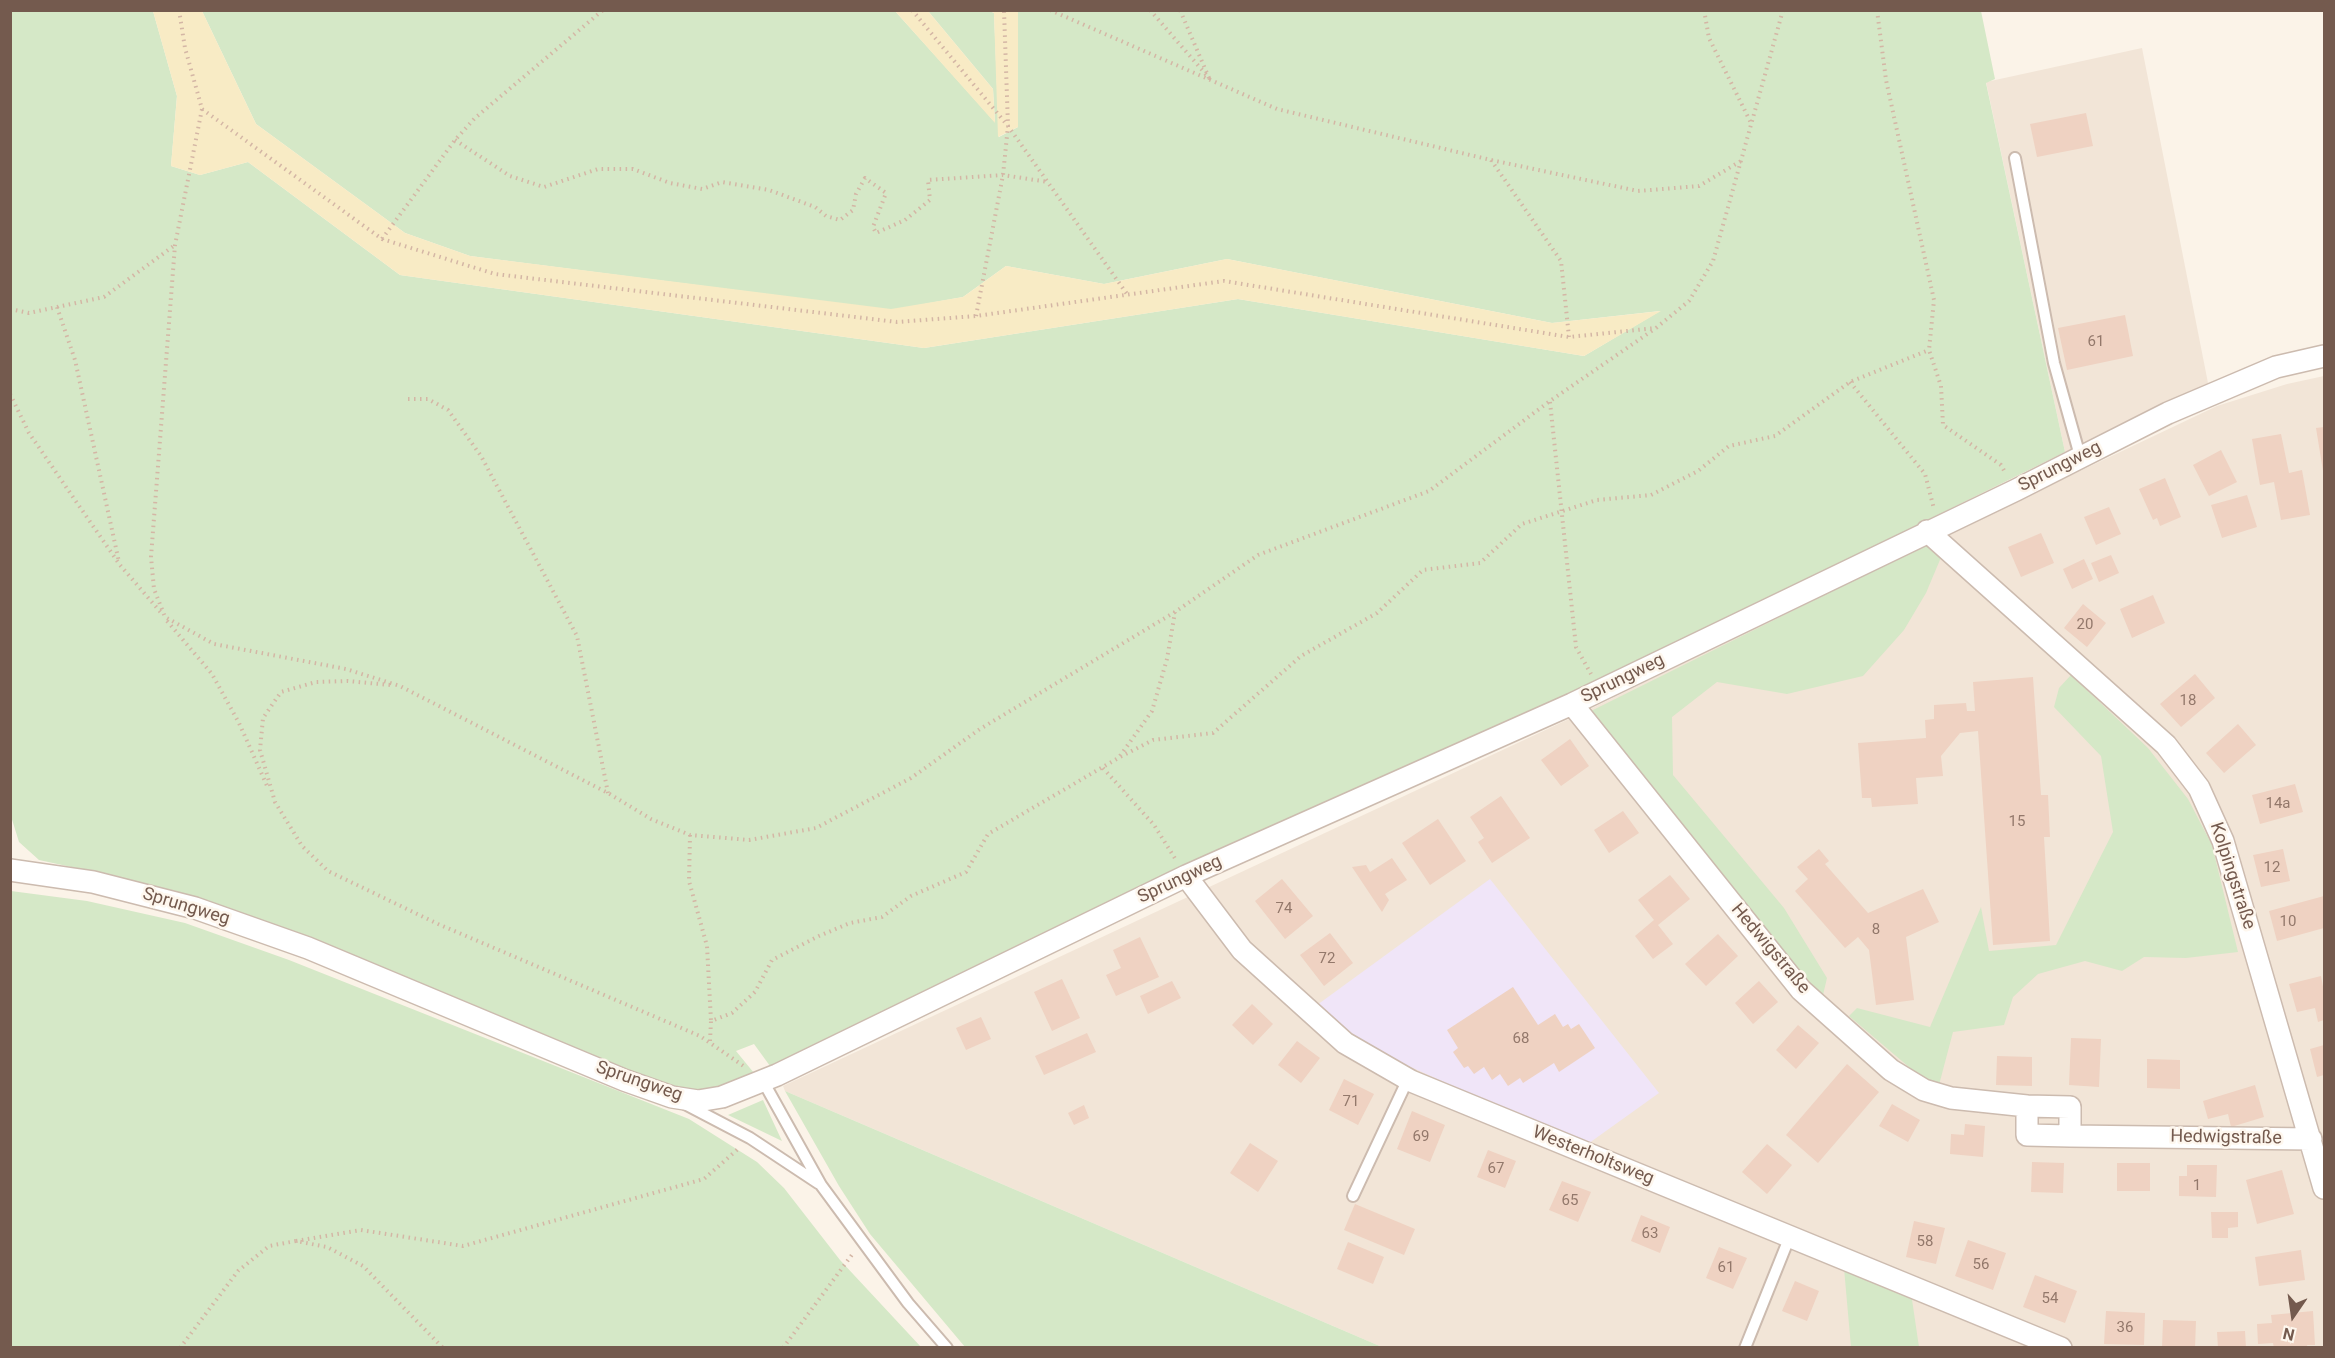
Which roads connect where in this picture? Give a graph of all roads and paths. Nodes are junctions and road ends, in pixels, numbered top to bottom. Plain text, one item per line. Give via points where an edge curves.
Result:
1 (179, 10) edge
2 (603, 10) edge
3 (912, 10) edge
4 (1004, 10) edge
5 (1050, 10) edge
6 (1150, 10) edge
7 (1180, 10) edge
8 (1704, 10) edge
9 (1783, 10) edge
10 (1877, 10) edge
11 (1209, 78) junction
12 (202, 109) junction
13 (1751, 124) junction
14 (1008, 126) junction
15 (455, 140) junction
16 (2015, 158) dead end
17 (1491, 160) junction
18 (1741, 161) junction
19 (1003, 175) junction
20 (1048, 182) junction
21 (382, 239) junction
22 (175, 245) junction
23 (1127, 295) junction
24 (57, 307) junction
25 (10, 309) edge
26 (976, 316) junction
27 (1656, 328) junction
28 (1569, 338) junction
29 (1929, 350) junction
30 (2325, 356) edge
31 (1850, 382) junction
32 (10, 394) edge
33 (408, 399) dead end
34 (1550, 401) junction
35 (2080, 456) junction
36 (2016, 490) junction
37 (1563, 511) junction
38 (1935, 527) junction
39 (120, 565) junction
40 (1175, 612) junction
41 (165, 617) junction
42 (400, 686) junction
43 (1600, 690) junction
44 (1572, 704) junction
45 (1120, 756) junction
46 (1103, 768) junction
47 (608, 794) junction
48 (275, 802) junction
49 (690, 835) junction
50 (10, 870) edge
51 (1186, 876) junction
52 (711, 1021) junction
53 (710, 1041) junction
54 (1408, 1079) junction
55 (760, 1082) junction
56 (672, 1097) junction
57 (2027, 1106) junction
58 (2070, 1136) junction
59 (750, 1138) junction
60 (2311, 1139) junction
61 (821, 1185) junction
62 (2325, 1188) edge
63 (1353, 1196) dead end
64 (1790, 1236) junction
65 (296, 1240) junction
66 (861, 1242) junction
67 (180, 1347) edge
68 (443, 1347) edge
69 (783, 1347) edge
70 (947, 1347) edge
71 (1745, 1347) edge
72 (2061, 1347) edge

1 - 12 path
2 - 15 path via 475,118
3 - 14 path
4 - 14 path
5 - 11 path
6 - 11 path
7 - 11 path
8 - 13 path via 1709,38
9 - 13 path
10 - 29 path via 1886,80 1934,300
11 - 17 path via 1276,109
12 - 21 path
12 - 22 path
13 - 18 path
14 - 19 path
14 - 20 path
15 - 19 path via 510,176 544,187 598,169 633,169 670,183 702,189 722,182 769,190 840,220 853,210 865,178 886,193 873,227 876,232 905,220 930,201 928,180
15 - 21 path
16 - 35 lane via 2054,363
17 - 18 path via 1638,191 1699,186
17 - 28 path via 1561,261
18 - 27 path via 1713,261 1689,301
19 - 20 path
19 - 26 path
20 - 23 path
21 - 26 path via 495,274 897,322
22 - 24 path via 104,297
22 - 41 path via 151,557 154,589
23 - 26 path
23 - 28 path via 1224,281
24 - 25 path via 29,314
24 - 39 path via 75,360
27 - 28 path
27 - 34 path
29 - 31 path
29 - 36 path via 1941,386 1943,425 2001,465
30 - 35 street, Sprungweg via 2276,367 2222,389
31 - 37 path via 1775,436 1730,446 1698,471 1651,495 1597,500
31 - 38 path via 1925,474
32 - 39 path via 28,433
33 - 47 path via 428,399 448,410 481,456 577,636
34 - 37 path
34 - 40 path via 1429,491 1258,555
35 - 36 street, Sprungweg
36 - 38 street, Sprungweg
37 - 43 path via 1576,647
37 - 45 path via 1522,524 1480,563 1423,570 1377,613 1301,656 1213,733 1153,740
38 - 43 street, Sprungweg
38 - 60 street, Kolpingstraße via 2166,745 2199,788 2223,841
39 - 41 path
40 - 45 path via 1152,711
40 - 49 path via 980,729 911,778 816,828 749,840
41 - 42 path via 214,644 346,669
41 - 48 path via 212,674
42 - 47 path
42 - 48 path via 316,682 281,692 263,718 260,750
43 - 44 street, Sprungweg
44 - 51 street, Sprungweg
44 - 57 street, Hedwigstraße via 1801,990 1891,1070 1924,1090 1951,1098
45 - 46 path
46 - 51 path via 1154,825
46 - 52 path via 988,834 966,872 911,896 882,917 850,923 772,960 755,992 732,1013
47 - 49 path via 651,819
48 - 53 path via 302,846 328,871 438,924
49 - 52 path via 689,881 707,946
50 - 56 street, Sprungweg via 93,882 195,908 308,948
51 - 54 street, Westerholtsweg via 1242,950 1345,1043
51 - 55 street, Sprungweg
52 - 53 path
53 - 55 path
54 - 63 lane
54 - 64 street, Westerholtsweg
55 - 56 street, Sprungweg via 698,1101
55 - 61 lane
56 - 59 lane
57 - 58 street, Hedwigstraße via 2027,1135
57 - 58 street, Hedwigstraße via 2070,1107
58 - 60 street, Hedwigstraße
59 - 61 lane
59 - 65 path via 704,1179 463,1246 361,1230
60 - 62 street, Kolpingstraße
61 - 66 lane
64 - 71 lane
64 - 72 street, Westerholtsweg
65 - 67 path via 269,1246 238,1271
65 - 68 path via 327,1247 363,1266
66 - 69 path
66 - 70 lane

